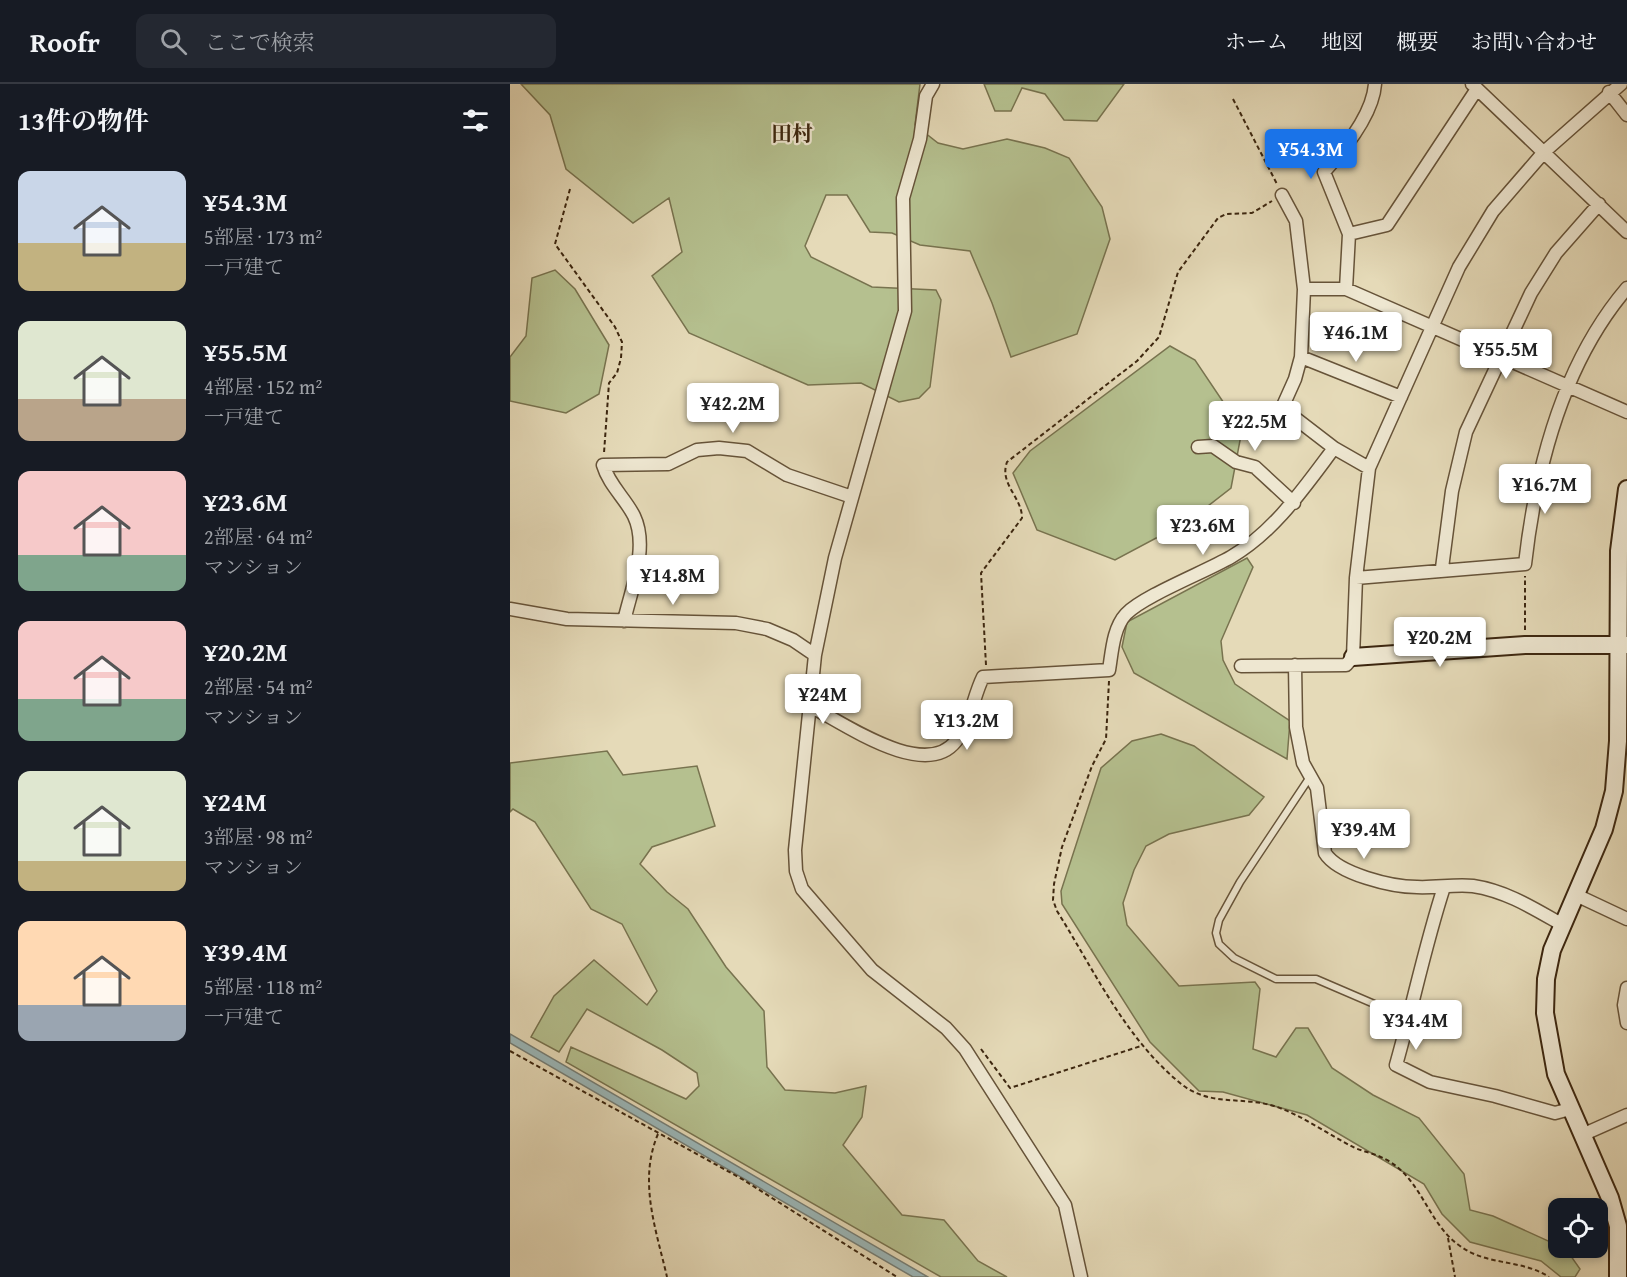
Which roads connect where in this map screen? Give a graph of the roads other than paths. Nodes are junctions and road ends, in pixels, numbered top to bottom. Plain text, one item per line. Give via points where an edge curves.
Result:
1 (933, 84) edge
2 (1375, 84) edge
3 (1622, 84) edge
4 (1475, 87) edge
5 (1609, 92) junction
6 (1627, 115) edge
7 (1544, 152) junction
8 (1282, 195) road end
9 (1599, 204) junction
10 (1627, 232) edge
11 (1349, 234) junction
12 (1627, 288) edge
13 (1304, 289) junction
14 (1346, 289) junction
15 (1432, 328) junction
16 (1301, 357) junction
17 (1500, 357) junction
18 (1568, 387) junction
19 (1401, 397) junction
20 (1627, 412) edge
21 (1198, 447) dead end
22 (1334, 448) junction
23 (1369, 468) junction
24 (1627, 489) edge
25 (852, 497) junction
26 (1294, 502) junction
27 (1442, 568) junction
28 (1356, 578) junction
29 (510, 609) edge
30 (624, 621) junction
31 (1623, 645) edge
32 (815, 655) junction
33 (1353, 657) junction
34 (1295, 665) junction
35 (1241, 666) dead end
36 (810, 706) junction
37 (1310, 777) junction
38 (1444, 887) junction
39 (1576, 895) junction
40 (1627, 919) edge
41 (1561, 924) junction
42 (1627, 988) edge
43 (1409, 1020) junction
44 (1627, 1023) edge
45 (1570, 1109) junction
46 (1627, 1115) edge
47 (1582, 1135) junction
48 (1081, 1277) edge
49 (1618, 1277) edge

1 - 25 street via 926,96 920,139 903,198 906,311
2 - 11 street via 1374,94 1346,147 1324,172
3 - 5 street
4 - 7 street
4 - 11 street via 1387,225
5 - 6 street
5 - 7 street
7 - 9 street
7 - 15 street via 1493,211 1459,267
8 - 13 street via 1296,221
9 - 10 street
9 - 17 street via 1556,253 1531,293
11 - 14 street
12 - 18 street via 1599,326
13 - 14 street
13 - 16 street
14 - 15 street
15 - 17 street
15 - 19 street
16 - 19 street
16 - 22 street via 1282,408
17 - 18 street
17 - 27 street via 1466,432 1452,491
18 - 20 street
18 - 27 street via 1532,502 1525,564
19 - 23 street
21 - 26 street via 1213,446 1236,462 1255,467
22 - 23 street
22 - 26 street
23 - 28 street
24 - 31 street via 1619,551
25 - 30 street via 787,475 747,451 697,450 668,464 603,465 611,486 633,514 640,532
25 - 32 street
26 - 36 street via 1233,556 1127,612 1119,623 1109,670 983,677 967,722 947,751 933,756 893,749
27 - 28 street
28 - 33 street
29 - 30 street via 567,619
30 - 32 street via 686,620 767,628
31 - 33 street via 1525,645
31 - 39 street via 1614,791 1604,829
32 - 36 street
33 - 34 street via 1346,665
34 - 35 street
34 - 37 street via 1296,727
36 - 48 street via 795,850 802,889 872,970 946,1028 965,1049 1065,1205
37 - 38 street via 1317,788 1324,853 1330,861 1390,884
37 - 43 lane via 1224,911 1216,933 1219,944 1234,958 1276,979 1316,979
38 - 41 street via 1471,886 1504,893
38 - 43 street via 1425,945
39 - 40 street
39 - 41 street
41 - 45 street via 1546,980 1545,1013 1556,1074
42 - 44 street
43 - 45 street via 1396,1065 1430,1082 1555,1113
45 - 47 street
46 - 47 street
47 - 49 street via 1618,1226

